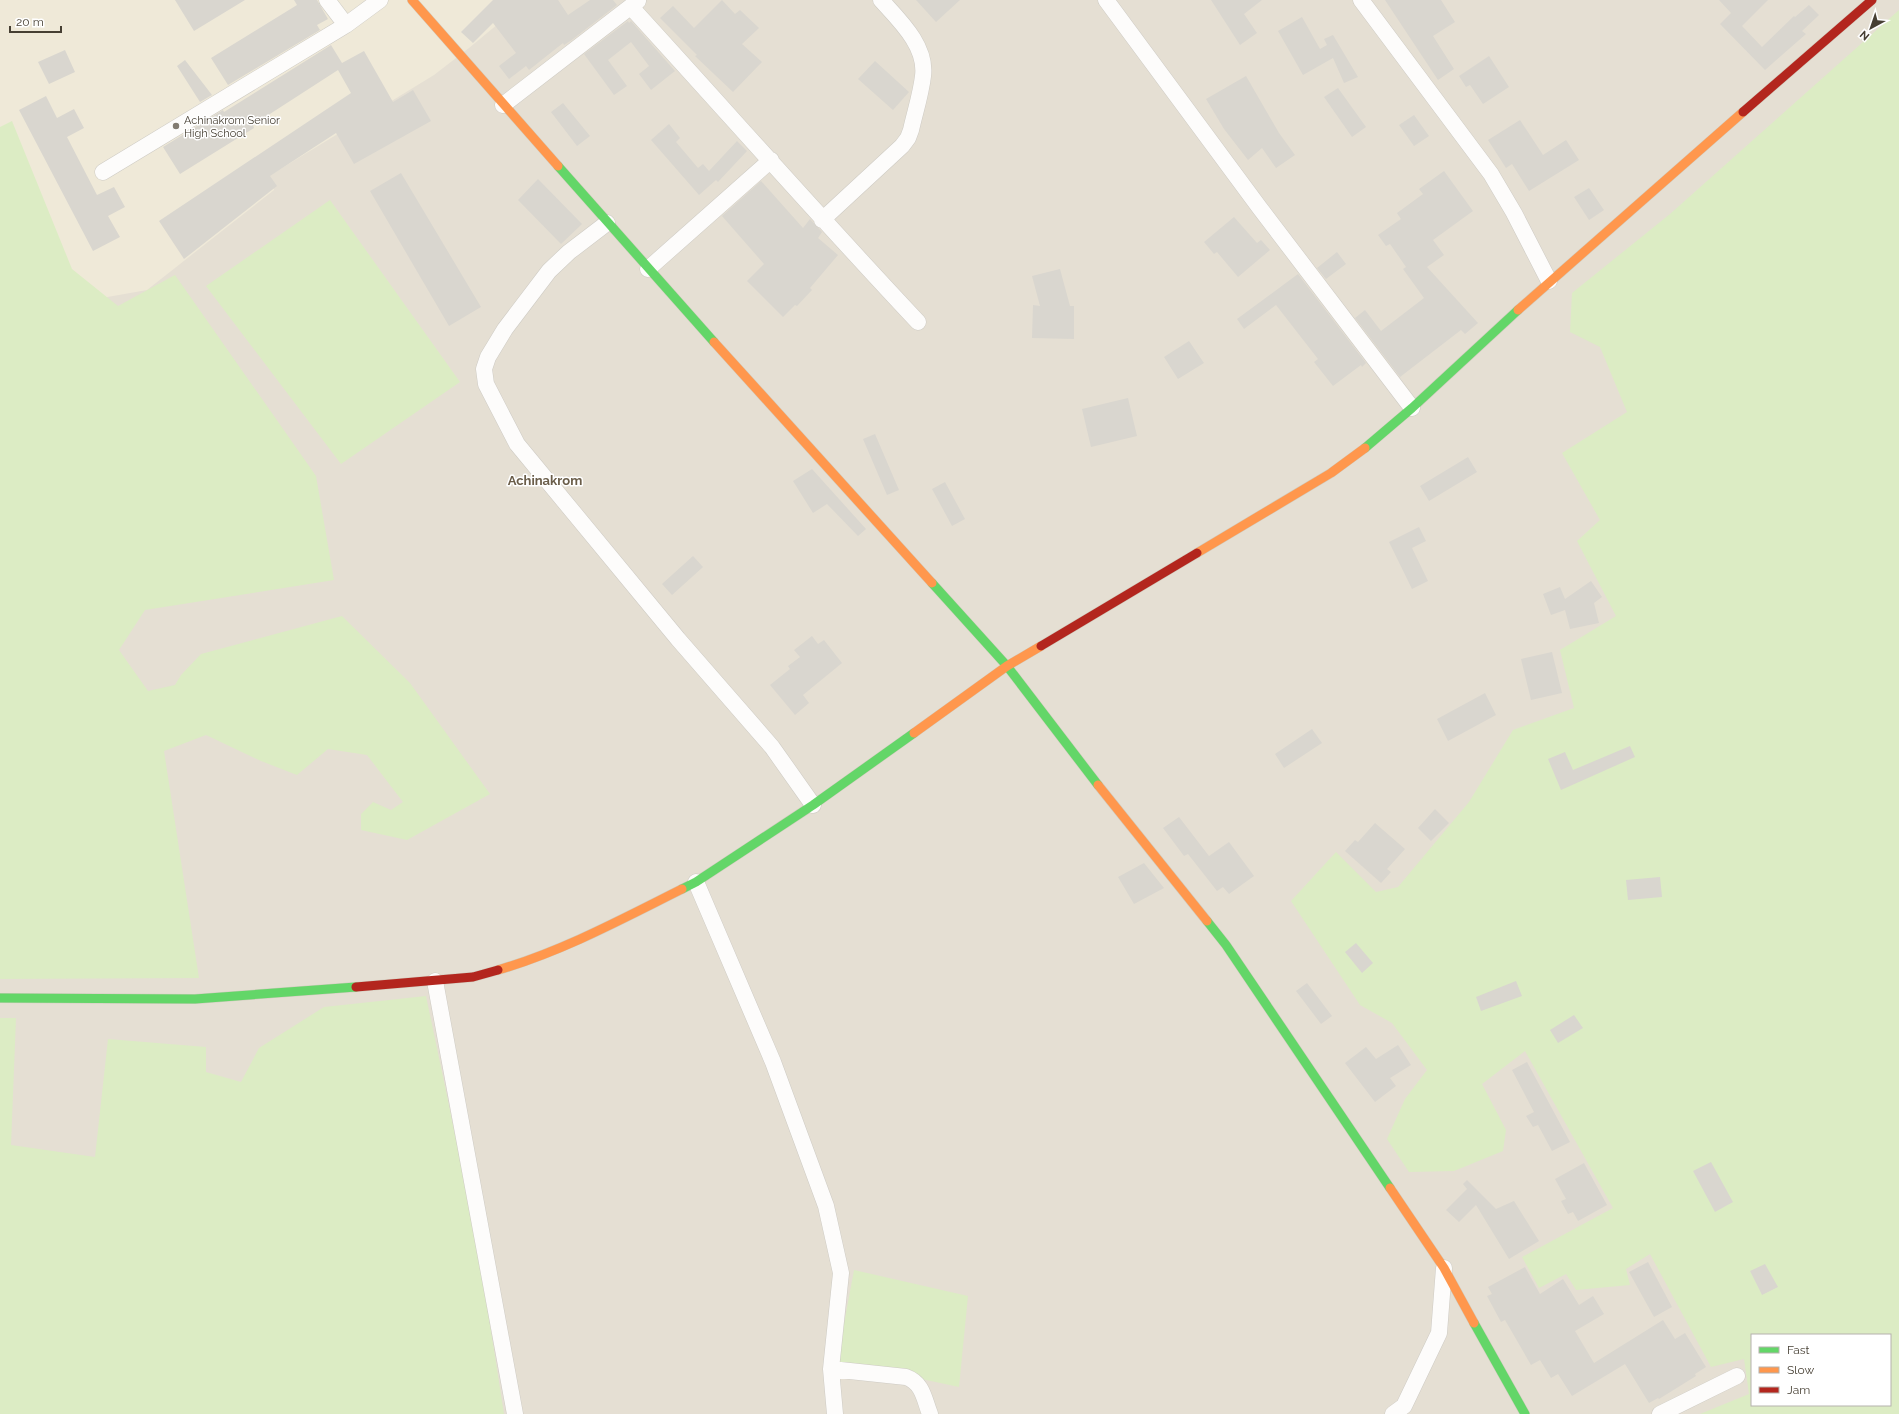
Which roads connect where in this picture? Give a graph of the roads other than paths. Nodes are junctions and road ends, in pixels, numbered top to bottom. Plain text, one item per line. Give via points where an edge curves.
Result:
1 (327, 0) edge
2 (380, 0) edge
3 (412, 0) edge
4 (881, 0) edge
5 (1106, 0) edge
6 (1361, 0) edge
7 (1872, 0) edge
8 (635, 4) edge
9 (346, 25) junction
10 (503, 104) junction
11 (770, 160) junction
12 (103, 172) dead end
13 (822, 220) junction
14 (607, 223) junction
15 (648, 269) junction
16 (1549, 281) junction
17 (918, 322) dead end
18 (1412, 408) junction
19 (1007, 666) junction
20 (813, 806) junction
21 (696, 882) junction
22 (435, 981) junction
23 (0, 998) edge
24 (1444, 1268) junction
25 (831, 1368) junction
26 (1737, 1376) dead end
27 (515, 1414) edge
28 (835, 1414) edge
29 (930, 1414) edge
30 (1393, 1414) edge
31 (1525, 1414) edge
32 (1660, 1414) edge

1 - 9 street
2 - 9 street
3 - 10 street
4 - 13 street via 916,43 922,56 923,74 911,130 902,146
5 - 18 street
6 - 16 street via 1491,174
7 - 16 street
8 - 10 street
8 - 11 street
9 - 12 street
10 - 14 street
11 - 13 street
11 - 15 street
13 - 17 street
14 - 15 street
14 - 20 street via 549,271 505,329 488,357 484,370 486,384 517,444 678,639 772,747
15 - 19 street
16 - 18 street
18 - 19 street via 1367,447 1324,477
19 - 20 street
19 - 24 street via 1108,798 1226,945
20 - 21 street
21 - 22 street via 585,938 531,960 473,977
21 - 25 street via 773,1062 826,1206 841,1273
22 - 23 street via 195,999
22 - 27 street
24 - 30 street via 1439,1333 1404,1406
24 - 31 street
25 - 28 street
25 - 29 street via 912,1379 920,1386
26 - 32 street

